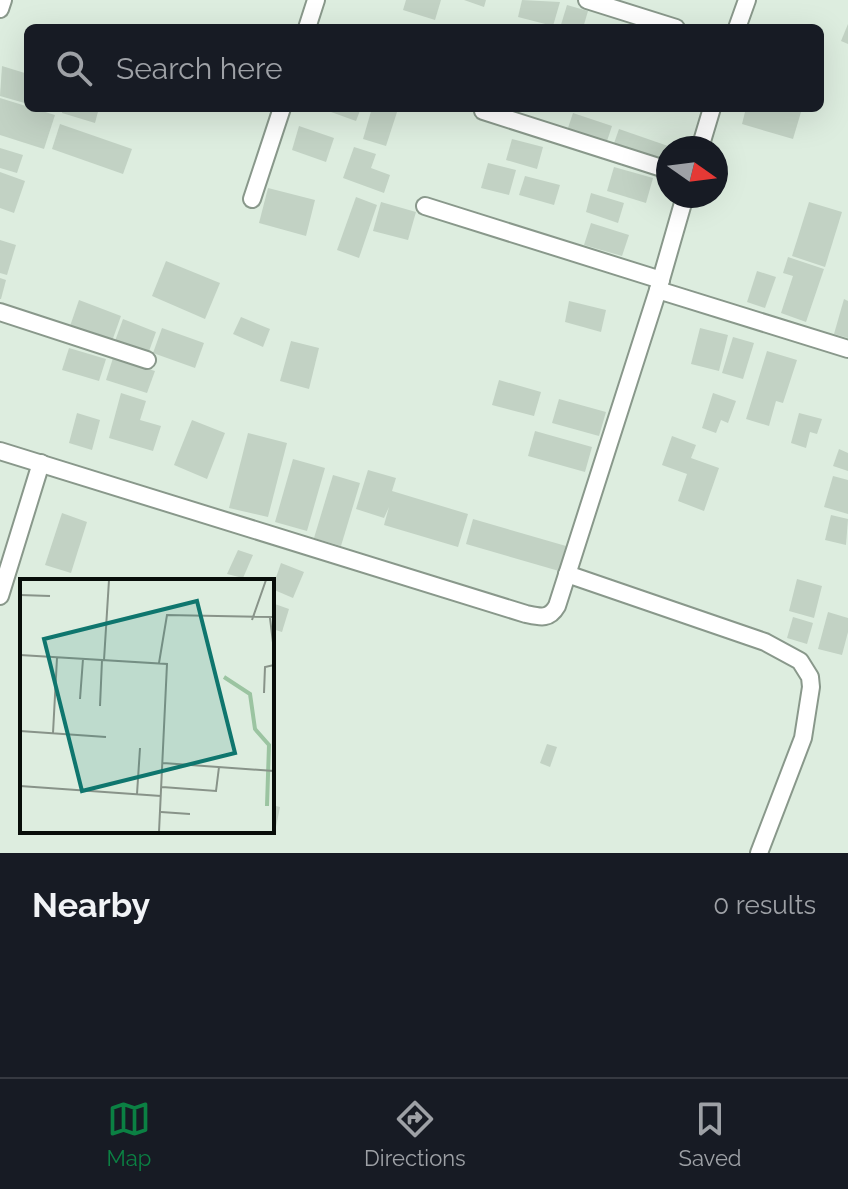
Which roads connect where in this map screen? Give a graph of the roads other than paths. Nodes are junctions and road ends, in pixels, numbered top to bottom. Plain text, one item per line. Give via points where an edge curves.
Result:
1 (3, 0) edge
2 (316, 0) edge
3 (587, 0) edge
4 (747, 0) edge
5 (0, 9) edge
6 (308, 24) edge
7 (663, 24) edge
8 (738, 24) edge
9 (281, 112) edge
10 (486, 112) edge
11 (711, 112) edge
12 (704, 136) edge
13 (656, 166) edge
14 (252, 199) dead end
15 (425, 206) dead end
16 (682, 208) edge
17 (660, 285) junction
18 (0, 312) edge
19 (848, 349) edge
20 (147, 360) dead end
21 (0, 451) edge
22 (41, 463) junction
23 (567, 574) junction
24 (0, 596) edge
25 (759, 853) edge

1 - 5 street
2 - 6 street
3 - 7 street
4 - 8 street
9 - 14 street
10 - 13 street
11 - 12 street
15 - 17 street
16 - 17 street
17 - 19 street
17 - 23 street
18 - 20 street
21 - 22 street
22 - 23 street via 526,614 552,615
22 - 24 street
23 - 25 street via 765,642 800,661 811,687 803,738

